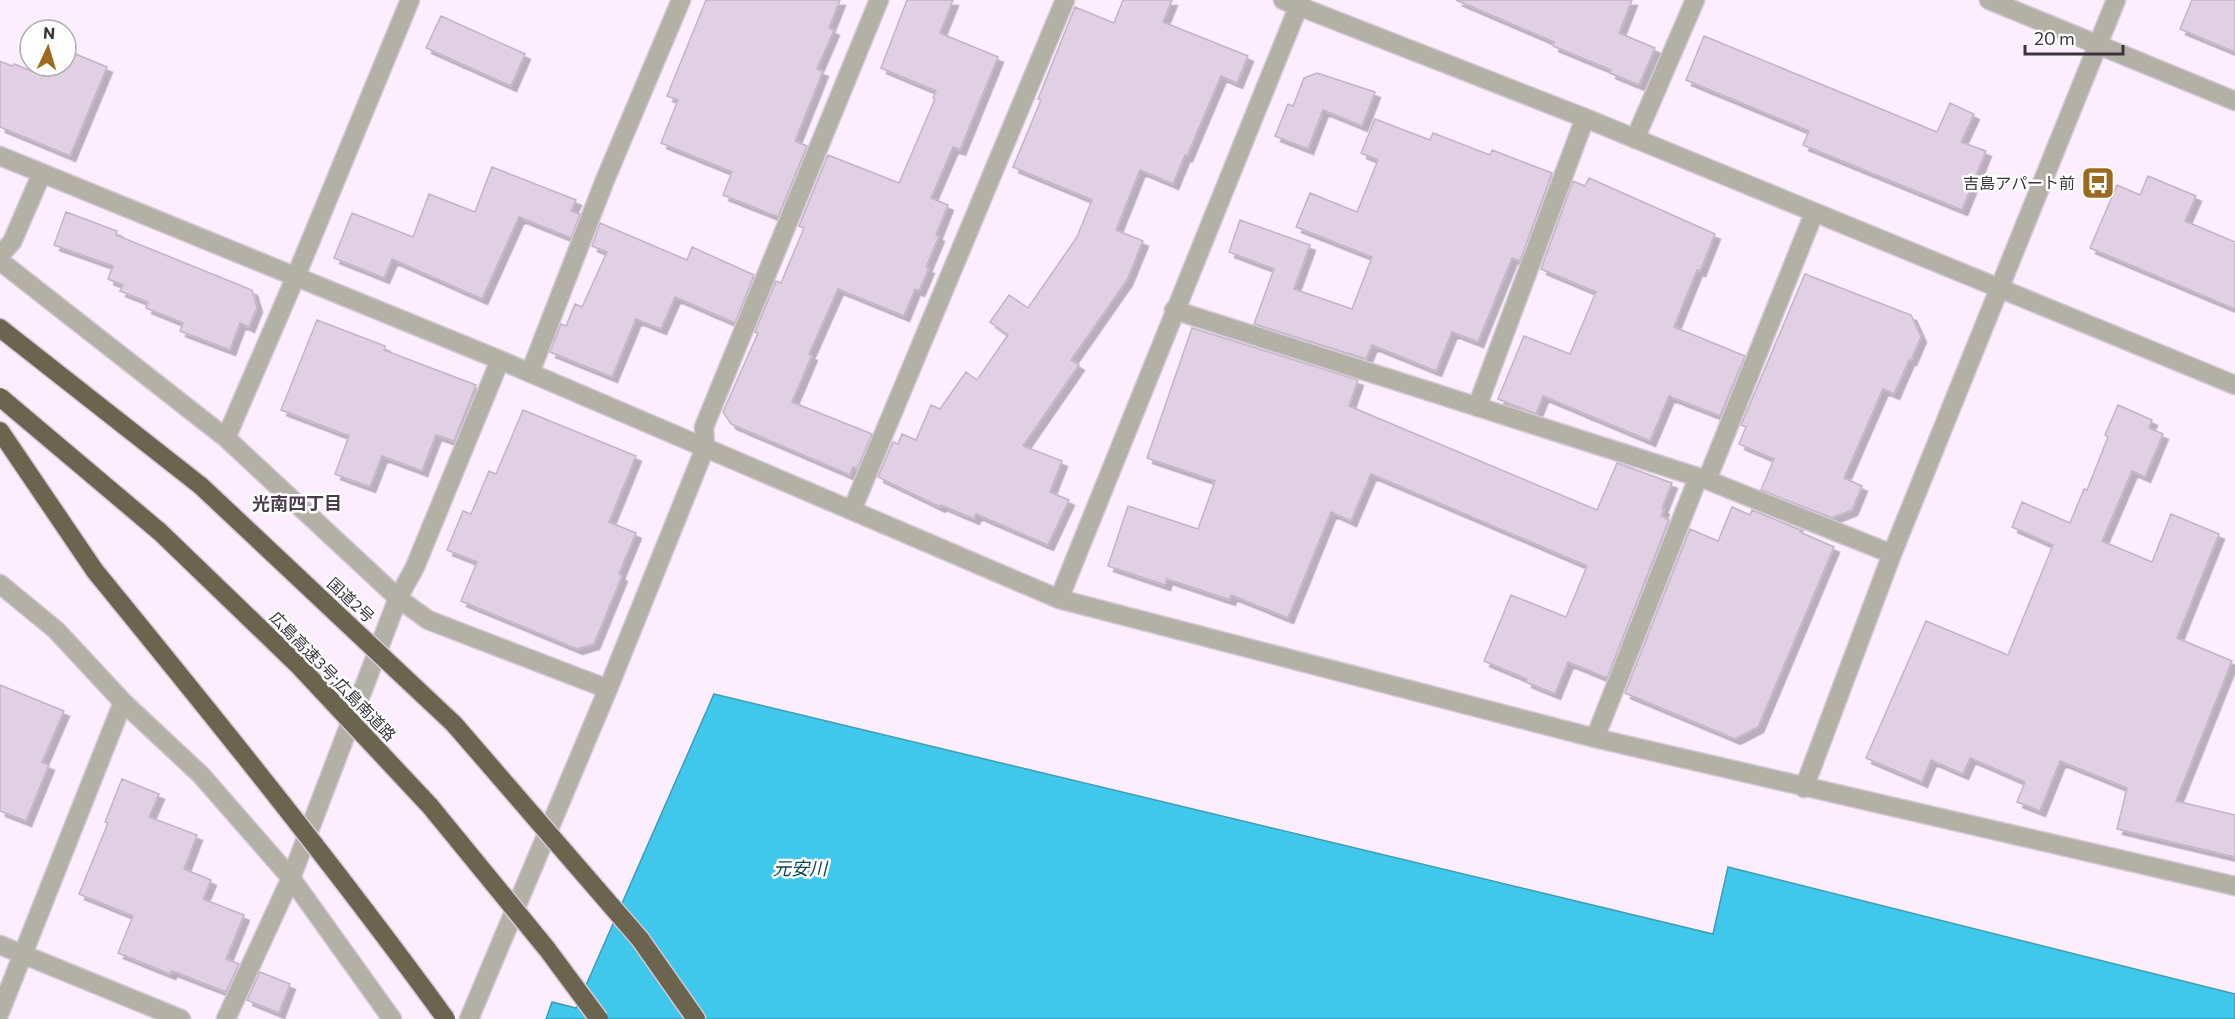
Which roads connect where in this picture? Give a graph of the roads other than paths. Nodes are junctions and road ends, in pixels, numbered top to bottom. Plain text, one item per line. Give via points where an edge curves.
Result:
1 (410, 0) edge
2 (681, 0) edge
3 (879, 0) edge
4 (1065, 0) edge
5 (1989, 0) edge
6 (2116, 0) edge
7 (1692, 1) edge
8 (1294, 2) edge
9 (2098, 45) junction
10 (2235, 101) edge
11 (1585, 118) junction
12 (1635, 140) junction
13 (0, 156) edge
14 (42, 173) junction
15 (1814, 213) junction
16 (0, 255) edge
17 (0, 261) edge
18 (296, 276) junction
19 (1999, 287) junction
20 (1174, 310) junction
21 (0, 328) edge
22 (500, 360) junction
23 (530, 373) junction
24 (2235, 385) edge
25 (0, 397) edge
26 (1477, 407) junction
27 (0, 431) edge
28 (226, 438) junction
29 (705, 448) junction
30 (1702, 479) junction
31 (852, 510) junction
32 (1892, 554) junction
33 (0, 584) edge
34 (398, 598) junction
35 (1059, 599) junction
36 (608, 689) junction
37 (123, 702) junction
38 (1595, 738) junction
39 (1804, 788) junction
40 (291, 878) junction
41 (2235, 886) edge
42 (0, 945) edge
43 (24, 954) junction
44 (0, 1012) edge
45 (181, 1019) edge
46 (226, 1019) edge
47 (392, 1019) edge
48 (446, 1019) edge
49 (469, 1019) edge
50 (599, 1019) edge
51 (696, 1019) edge

1 - 18 street
2 - 23 street
3 - 29 street via 704,427
4 - 31 street
5 - 9 street
6 - 9 street
7 - 12 street
8 - 11 street
8 - 20 street
9 - 10 street
9 - 19 street
11 - 12 street
11 - 26 street
12 - 15 street
13 - 14 street
14 - 16 street via 12,242
14 - 18 street
15 - 19 street
15 - 30 street
17 - 28 street
18 - 22 street
18 - 28 street
19 - 24 street
19 - 32 street
20 - 26 street
20 - 35 street
21 - 51 highway, 国道2号, bridge via 201,486 454,724 640,939
22 - 23 street
22 - 34 street via 415,567
23 - 29 street
25 - 50 highway, 広島高速3号;広島南道路, bridge via 160,532 299,666 430,806
26 - 30 street
27 - 48 highway, bridge via 95,571 238,746
28 - 34 street
29 - 31 street
29 - 36 street
30 - 32 street
30 - 38 street
31 - 35 street
32 - 39 street
33 - 37 street via 56,630
34 - 36 street via 428,620
34 - 40 street
35 - 38 street
36 - 49 street
37 - 40 street via 201,775
37 - 43 street
38 - 39 street
39 - 41 street
40 - 46 street
40 - 47 street
42 - 43 street
43 - 44 street
43 - 45 street

